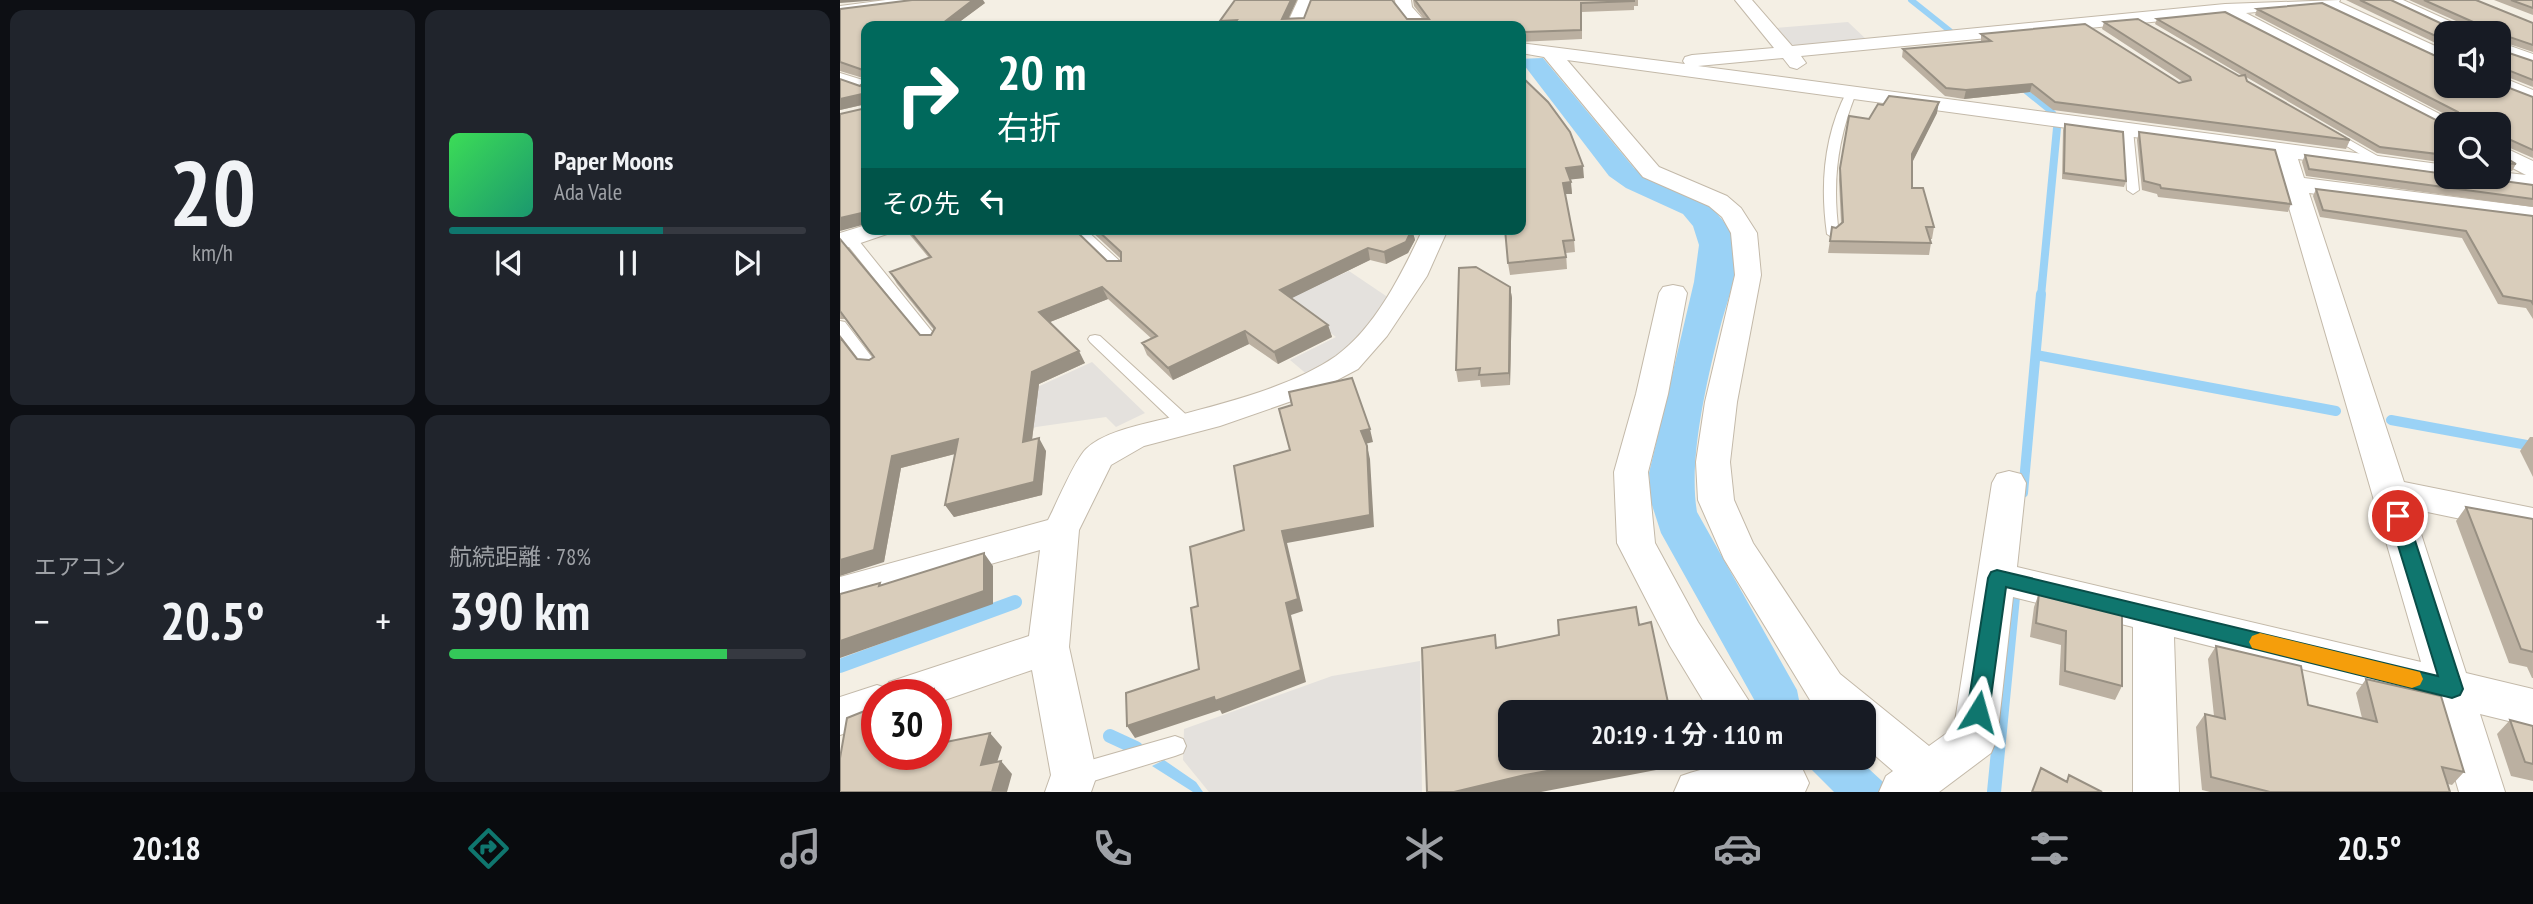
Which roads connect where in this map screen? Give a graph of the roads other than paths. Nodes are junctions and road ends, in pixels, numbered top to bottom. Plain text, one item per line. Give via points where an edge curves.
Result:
1 (924, 0) edge
2 (1306, 0) edge
3 (1403, 0) edge
4 (1743, 0) edge
5 (2321, 0) edge
6 (2332, 0) edge
7 (2389, 0) edge
8 (892, 1) edge
9 (2225, 9) junction
10 (840, 11) edge
11 (921, 18) edge
12 (2134, 18) junction
13 (1296, 21) edge
14 (1416, 21) edge
15 (2439, 21) edge
16 (2081, 23) junction
17 (2158, 32) edge
18 (2103, 37) edge
19 (1526, 49) edge
20 (1786, 51) junction
21 (2511, 51) edge
22 (2434, 52) edge
23 (1551, 53) junction
24 (2529, 57) edge
25 (2511, 58) edge
26 (1639, 66) junction
27 (840, 79) edge
28 (861, 85) edge
29 (2511, 88) edge
30 (1822, 90) junction
31 (1851, 93) junction
32 (2533, 98) edge
33 (2434, 119) edge
34 (2316, 124) edge
35 (2127, 130) junction
36 (2284, 151) junction
37 (2511, 163) edge
38 (2384, 164) junction
39 (2434, 170) edge
40 (2528, 178) edge
41 (2294, 184) junction
42 (2133, 190) dead end
43 (2533, 202) edge
44 (2533, 214) edge
45 (861, 232) edge
46 (1833, 234) edge
47 (1083, 235) edge
48 (1433, 235) edge
49 (843, 236) edge
50 (1119, 268) edge
51 (1673, 293) dead end
52 (840, 326) edge
53 (1095, 339) dead end
54 (933, 342) edge
55 (872, 367) edge
56 (1186, 424) junction
57 (2009, 482) dead end
58 (2390, 492) junction
59 (2533, 521) edge
60 (1061, 530) junction
61 (1997, 578) junction
62 (840, 592) edge
63 (2152, 615) junction
64 (1048, 647) junction
65 (952, 679) edge
66 (2452, 689) junction
67 (1726, 700) edge
68 (1841, 700) edge
69 (2533, 708) edge
70 (861, 709) edge
71 (840, 716) edge
72 (1876, 735) edge
73 (1175, 746) dead end
74 (1781, 778) edge
75 (1071, 784) edge
76 (1914, 784) edge
77 (1697, 792) edge
78 (2156, 792) edge
79 (2482, 792) edge

1 - 8 street
2 - 13 street
3 - 14 street
4 - 20 street
5 - 6 street
5 - 9 street
5 - 22 street
7 - 15 street
8 - 10 street
8 - 11 street via 895,10
9 - 12 street
9 - 33 street
12 - 16 street
12 - 17 lane
16 - 18 lane
16 - 20 street
19 - 23 street
20 - 26 street
20 - 30 street
21 - 24 street
23 - 26 street
23 - 68 street via 1651,172 1717,201 1732,213 1744,233 1748,275 1721,402 1713,463 1716,500 1737,549 1825,687
24 - 25 street
26 - 30 street
27 - 28 street
29 - 32 street
30 - 31 street
31 - 35 street
31 - 46 lane via 1836,128 1828,168
34 - 38 lane
35 - 36 street
35 - 42 lane
36 - 38 street
36 - 41 street
37 - 40 street
38 - 39 street
40 - 43 street
41 - 44 street
41 - 58 street
45 - 49 street
47 - 50 lane
48 - 56 street via 1414,276 1377,330 1347,362 1298,388
49 - 54 lane
51 - 67 street via 1631,472 1636,543 1684,634
52 - 55 lane
53 - 56 lane
56 - 60 street via 1133,438 1098,457
57 - 61 street
58 - 59 street
58 - 66 street
60 - 62 street
60 - 64 street
61 - 63 street
61 - 76 street via 1975,739
63 - 66 street
63 - 78 street
64 - 65 street
64 - 75 street
66 - 69 street
66 - 79 street
70 - 71 street
72 - 76 street
73 - 75 lane
74 - 77 street

